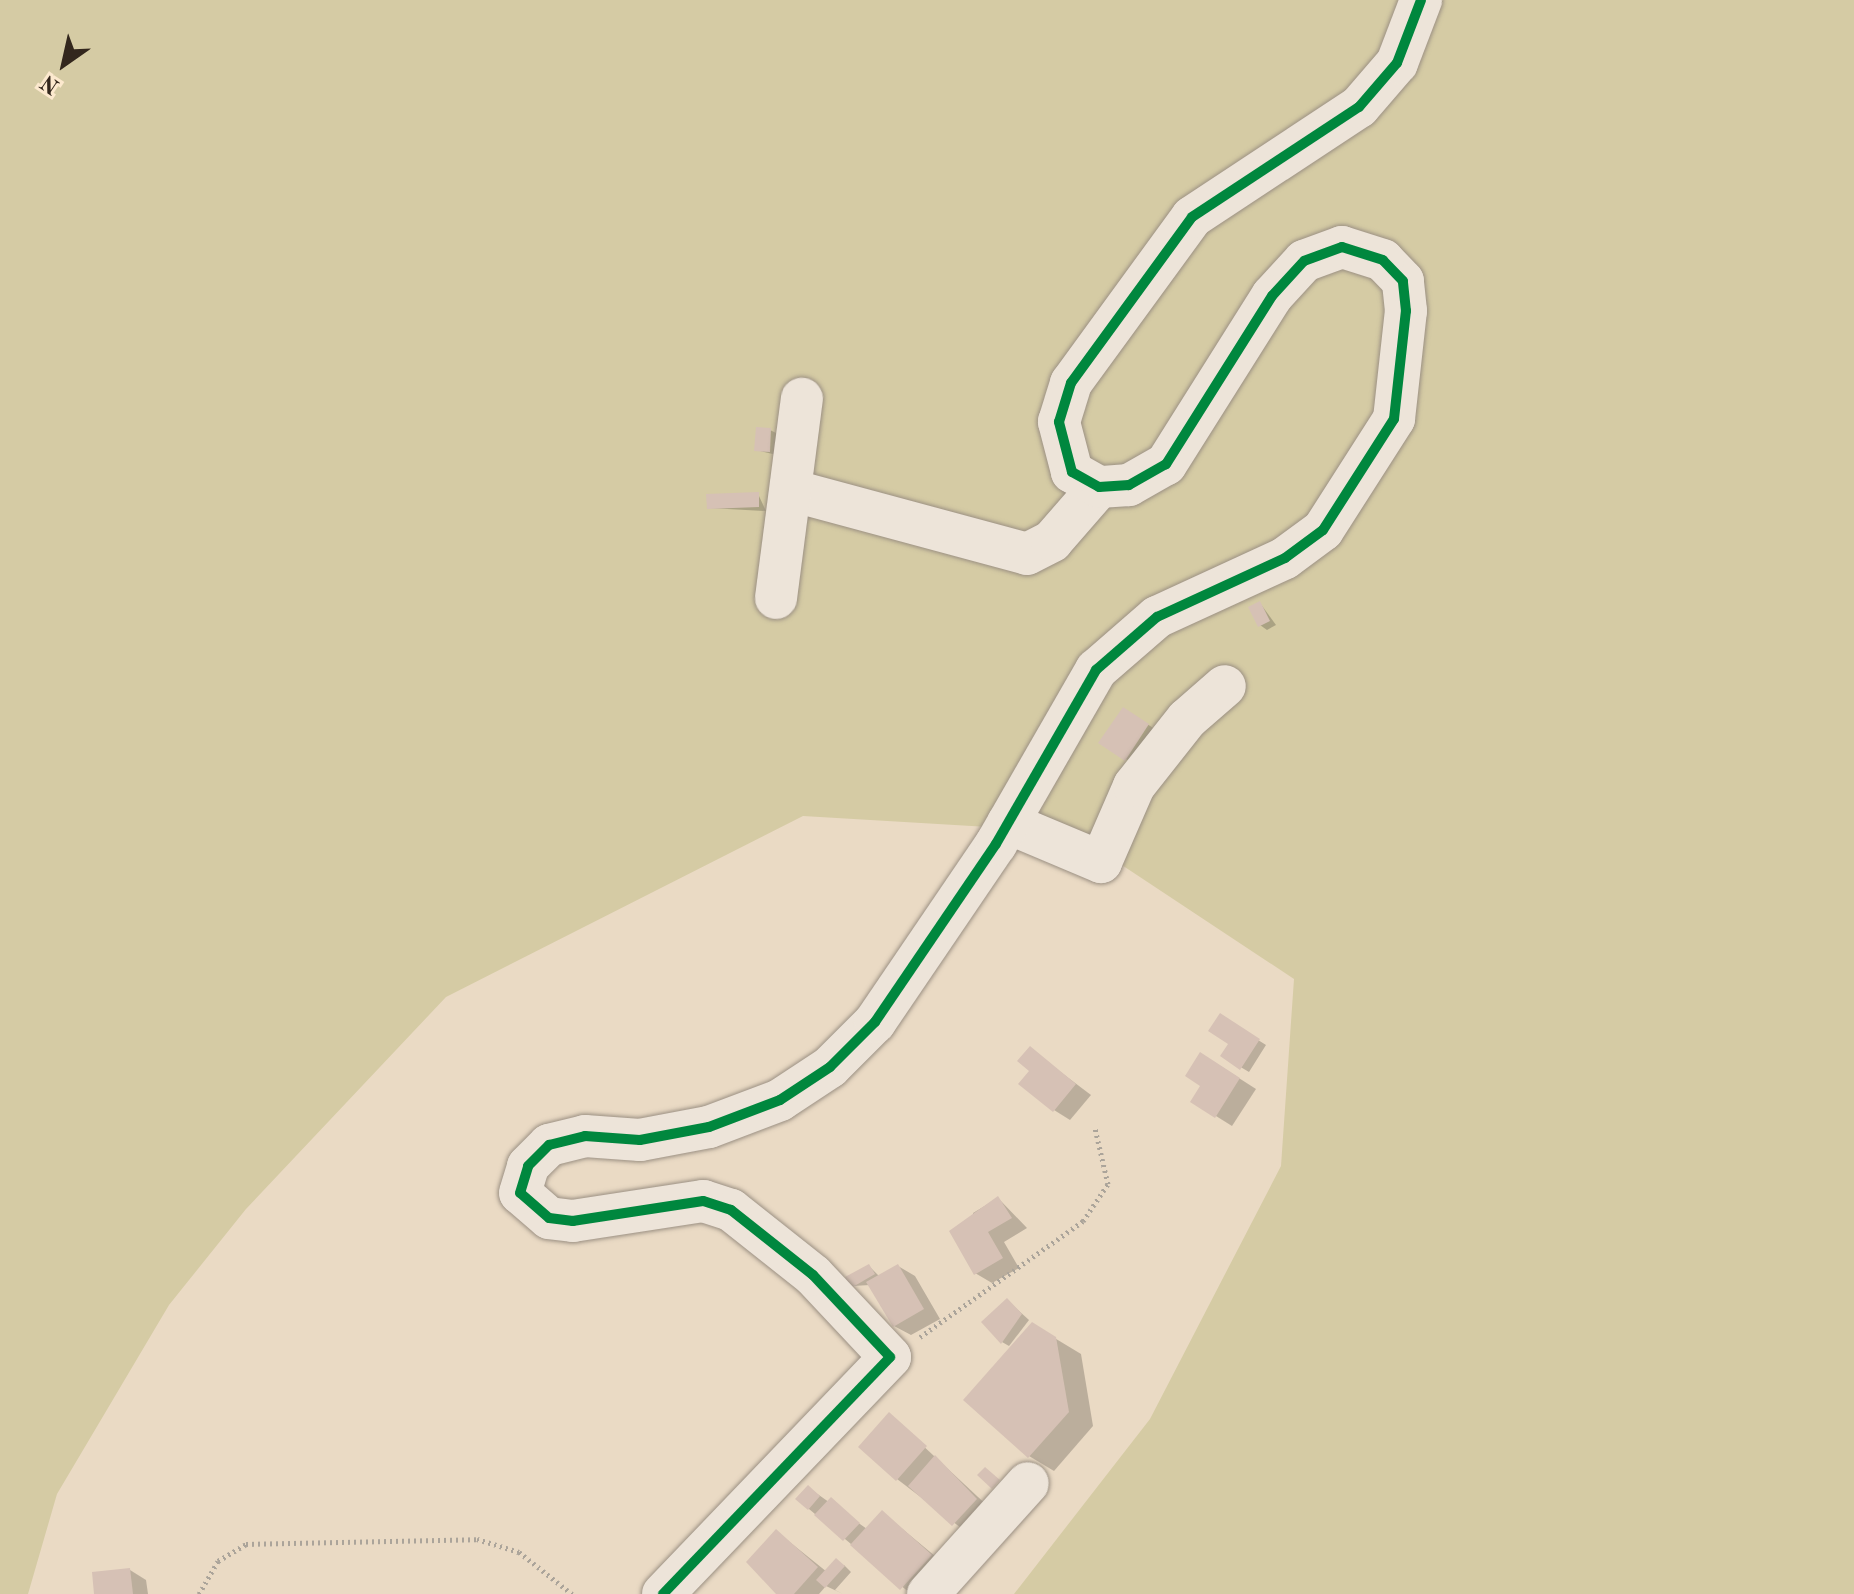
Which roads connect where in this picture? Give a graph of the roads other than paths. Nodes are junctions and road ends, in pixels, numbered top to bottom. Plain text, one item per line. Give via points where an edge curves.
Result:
1 (1421, 0) edge
2 (802, 399) dead end
3 (1099, 487) junction
4 (794, 491) junction
5 (776, 598) dead end
6 (1225, 686) dead end
7 (1008, 823) junction
8 (1028, 1483) dead end
9 (663, 1594) edge
10 (928, 1594) edge

1 - 3 street via 1397,63 1359,107 1192,217 1071,383 1059,422 1061,449 1072,472
2 - 4 street
3 - 4 street via 1052,541 1027,554
3 - 7 street via 1129,485 1166,464 1272,296 1304,261 1342,247 1383,260 1403,281 1394,419 1323,530 1285,558 1130,637 1096,670
4 - 5 street
6 - 7 street via 1187,719 1134,786 1101,862
7 - 9 street via 875,1022 830,1067 780,1100 709,1127 549,1145 528,1166 520,1193 530,1209 573,1221 703,1201 731,1210 813,1275 890,1357
8 - 10 street

